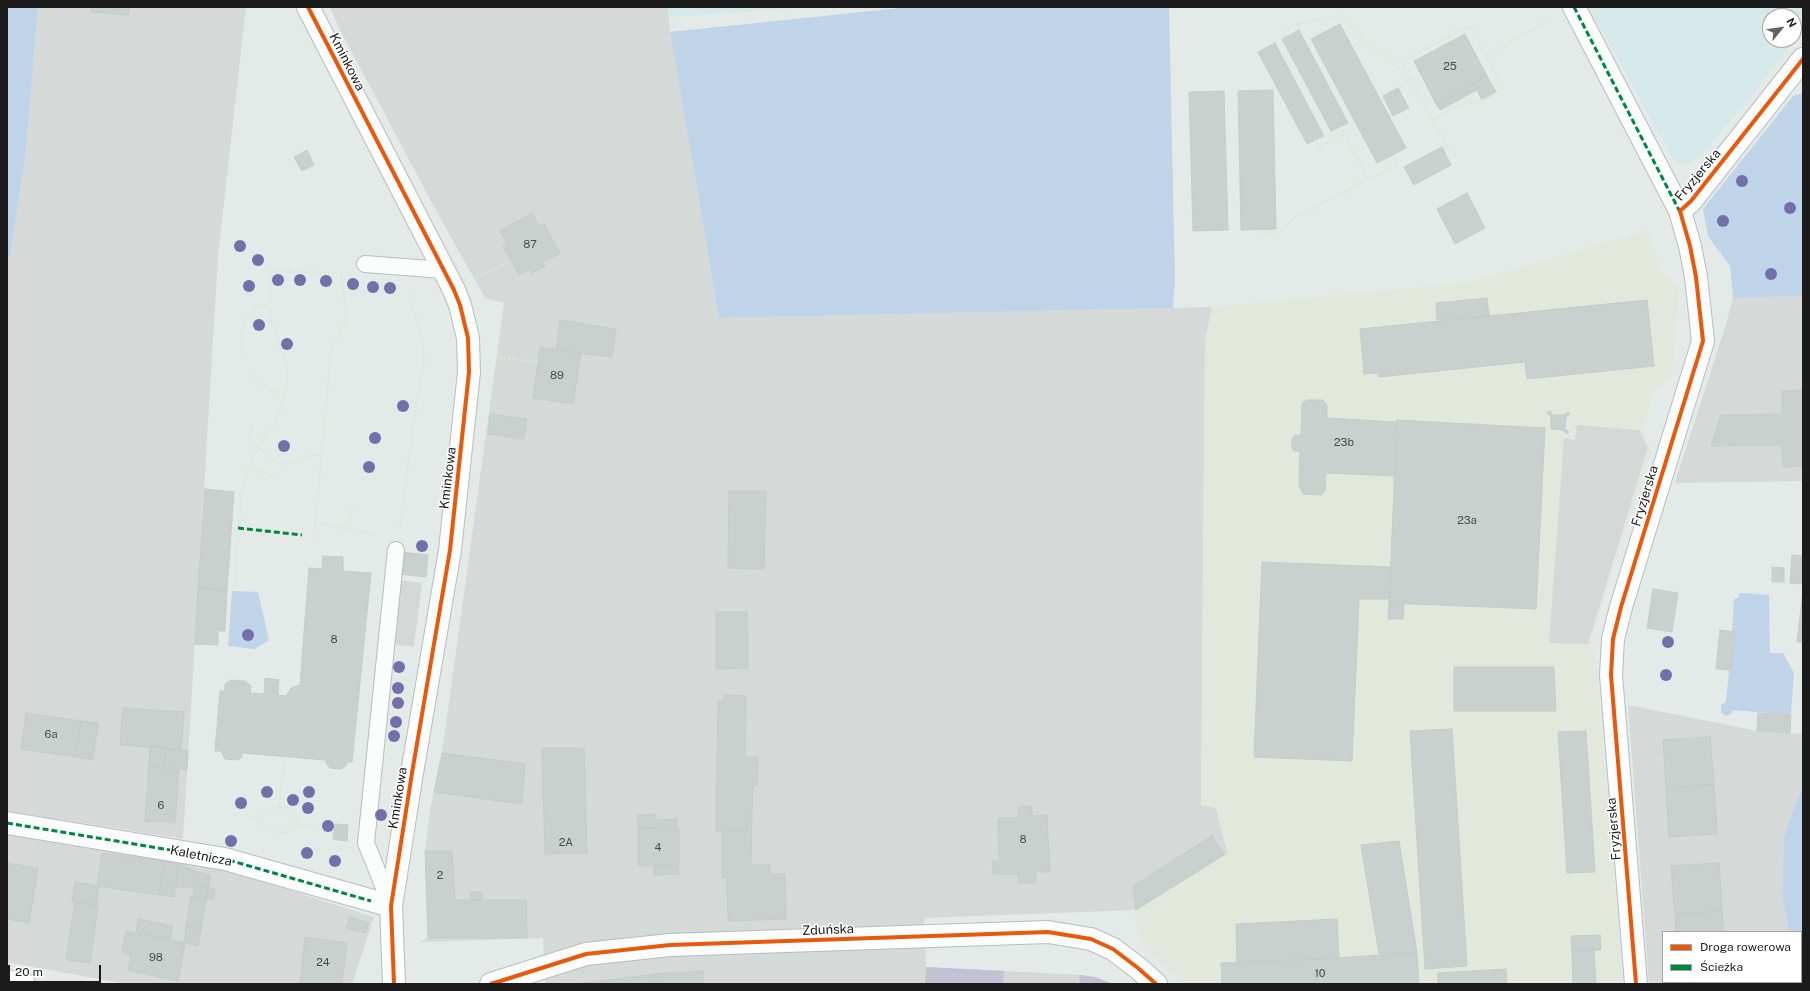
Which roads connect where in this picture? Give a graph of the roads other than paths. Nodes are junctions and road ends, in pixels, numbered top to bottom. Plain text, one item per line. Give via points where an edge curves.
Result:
1 (308, 7) edge
2 (1574, 7) edge
3 (1803, 59) edge
4 (1680, 211) junction
5 (365, 264) dead end
6 (443, 270) junction
7 (396, 550) dead end
8 (7, 823) edge
9 (391, 906) junction
10 (7, 980) edge
11 (521, 980) edge
12 (24, 984) edge
13 (394, 984) edge
14 (491, 984) edge
15 (1156, 984) edge
16 (1636, 984) edge

1 - 6 street, Kminkowa
2 - 4 street, Fryzjerska
3 - 4 street, Fryzjerska via 1691,201
4 - 16 street, Fryzjerska via 1696,277 1703,341 1613,639 1611,675
5 - 6 lane
6 - 9 street, Kminkowa via 460,305 468,338 467,399 450,550
7 - 9 lane via 366,843
8 - 9 street, Kaletnicza via 195,848 224,859
9 - 13 street, Kminkowa
10 - 12 street
11 - 14 street, Zduńska
11 - 15 street, Zduńska via 586,954 670,945 1048,932 1091,939 1113,949

